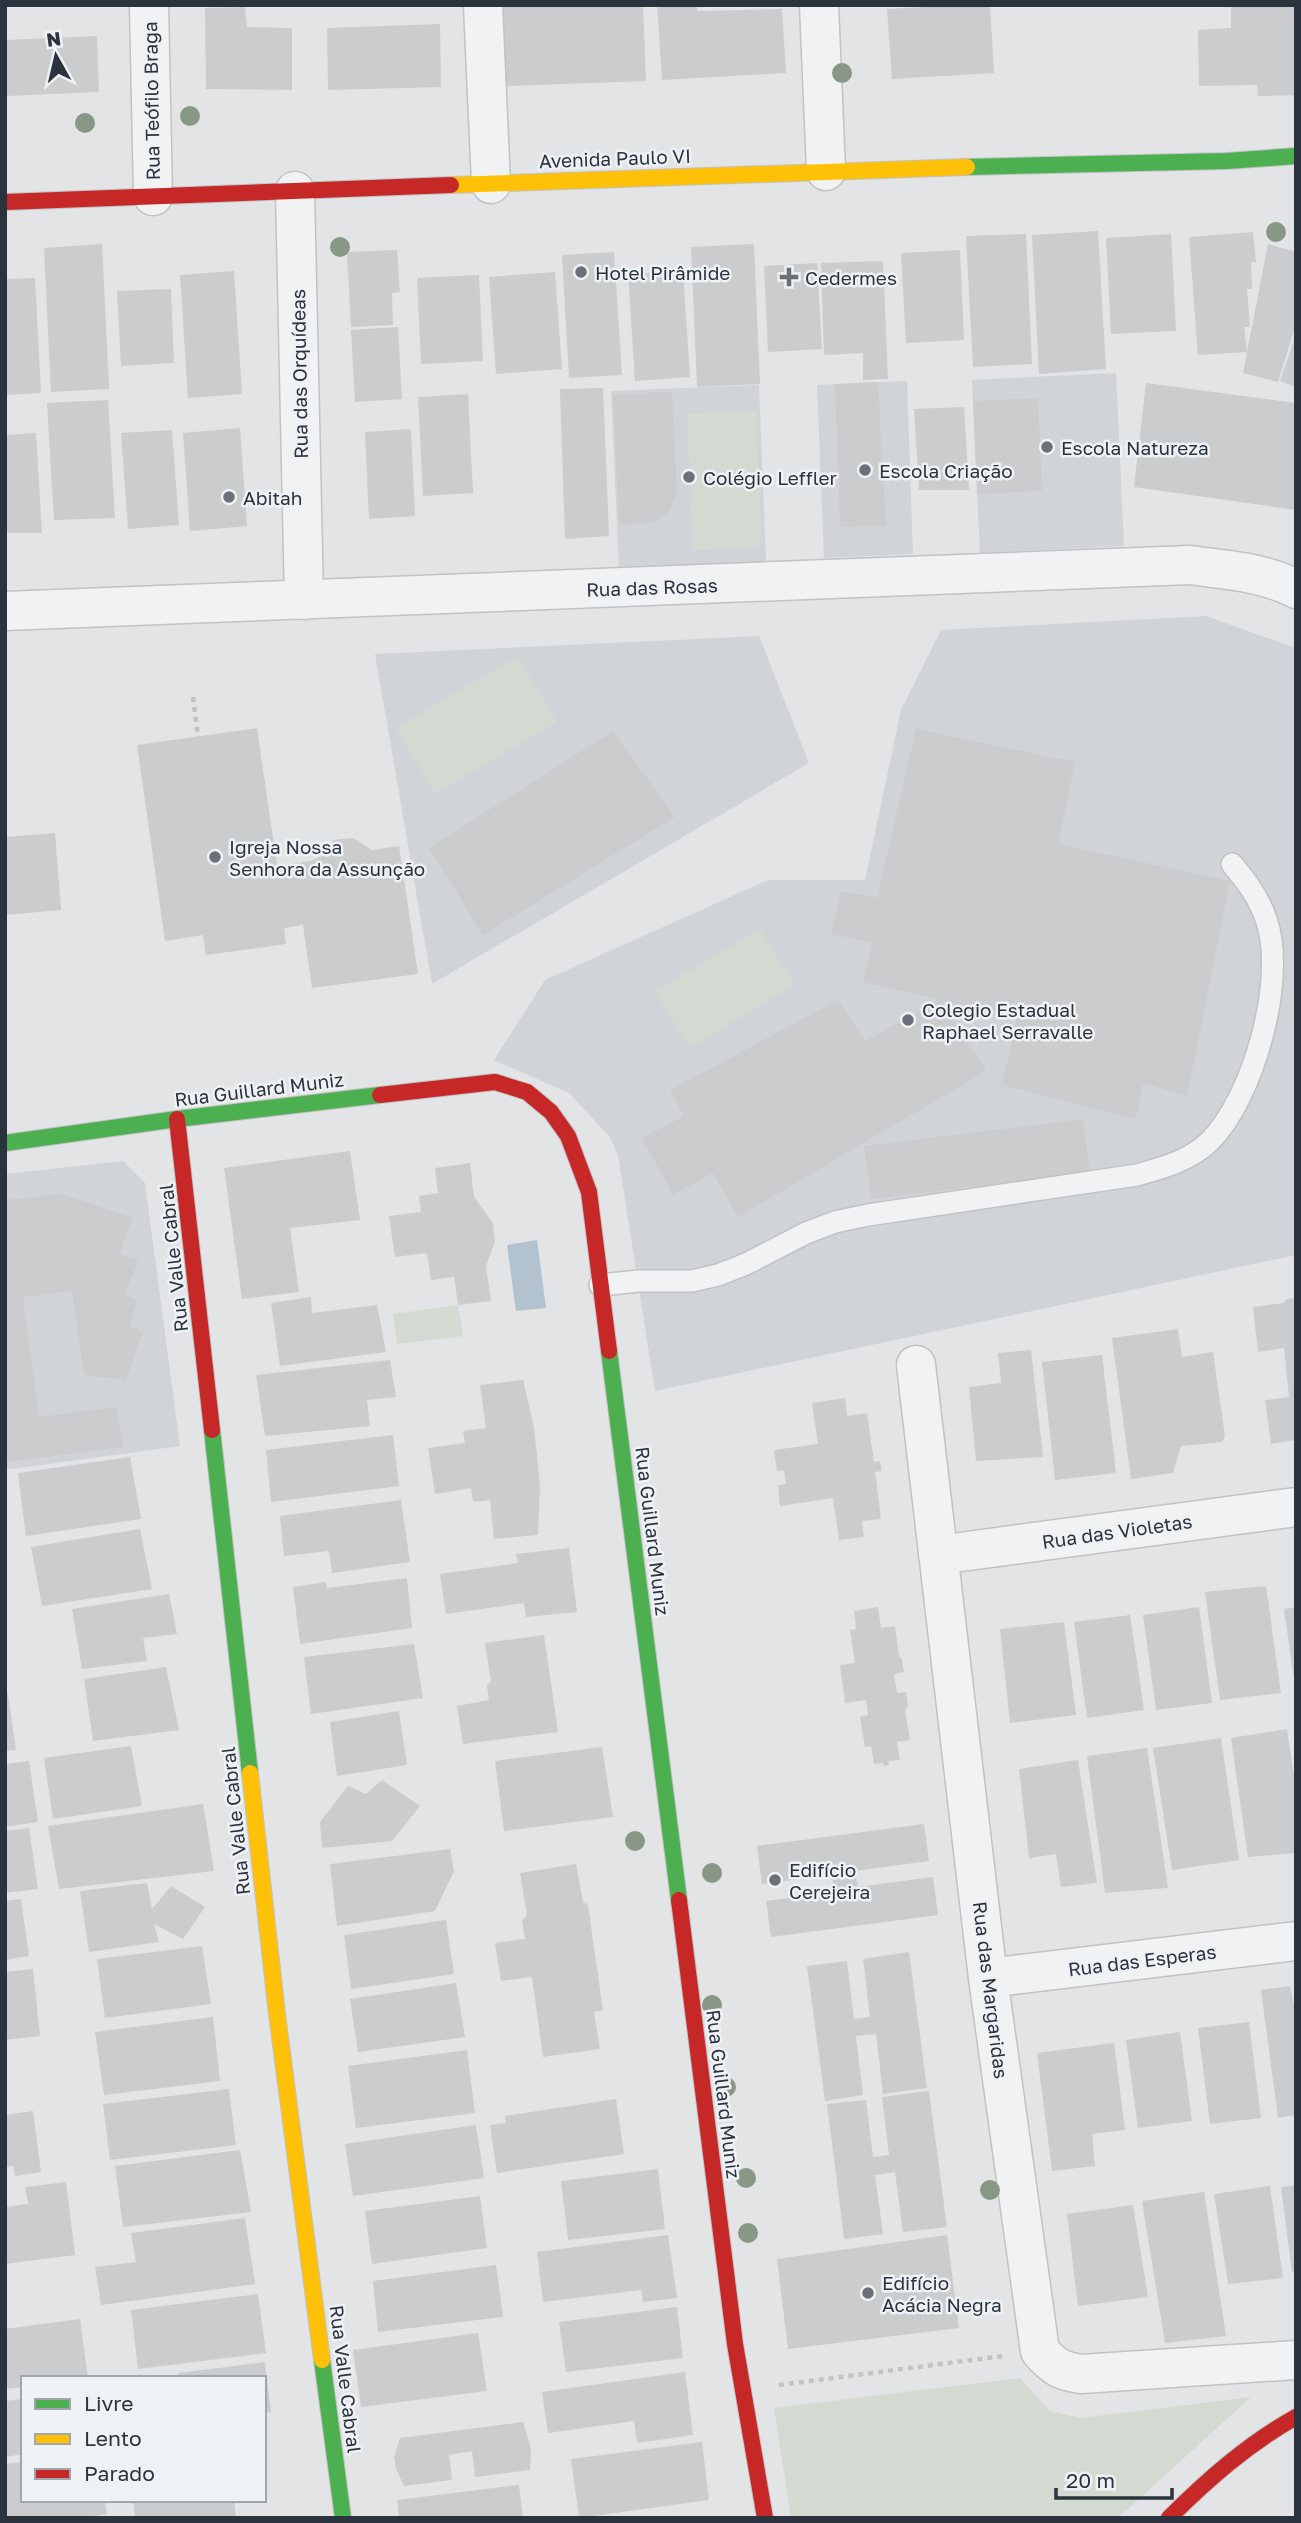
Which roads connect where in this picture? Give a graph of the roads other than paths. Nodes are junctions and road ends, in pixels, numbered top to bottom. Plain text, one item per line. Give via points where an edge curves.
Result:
1 (149, 5) edge
2 (483, 5) edge
3 (819, 5) edge
4 (1296, 156) edge
5 (1227, 161) junction
6 (826, 171) junction
7 (1284, 174) dead end
8 (491, 184) junction
9 (295, 191) junction
10 (153, 196) junction
11 (5, 202) edge
12 (1296, 589) edge
13 (304, 600) junction
14 (5, 611) edge
15 (1232, 864) dead end
16 (177, 1119) junction
17 (5, 1143) edge
18 (600, 1285) junction
19 (916, 1365) dead end
20 (1296, 1507) edge
21 (938, 1555) junction
22 (1296, 1941) edge
23 (988, 1978) junction
24 (1296, 2360) edge
25 (1296, 2417) edge
26 (343, 2518) edge
27 (765, 2518) edge
28 (1169, 2518) edge

1 - 10 street, Rua Teófilo Braga
2 - 8 street
3 - 6 street
4 - 5 street, Avenida Paulo VI
5 - 6 street, Avenida Paulo VI
5 - 7 street, Avenida Paulo VI
6 - 8 street, Avenida Paulo VI
8 - 9 street, Avenida Paulo VI
9 - 10 street, Avenida Paulo VI
9 - 13 street, Rua das Orquídeas
10 - 11 street, Avenida Paulo VI
12 - 13 street, Rua das Rosas via 1247,572 1190,565
13 - 14 street, Rua das Rosas
15 - 18 lane via 1254,891 1268,925 1272,964 1269,1006 1248,1082 1208,1143 1175,1164 1137,1175 835,1222 718,1275 692,1281
16 - 17 street, Rua Guillard Muniz
16 - 18 street, Rua Guillard Muniz via 495,1082 526,1091 554,1113 573,1143 589,1192
16 - 26 street, Rua Valle Cabral via 277,2014
18 - 27 street, Rua Guillard Muniz via 735,2344
19 - 21 street, Rua das Margaridas
20 - 21 street, Rua das Violetas
21 - 23 street, Rua das Margaridas
22 - 23 street, Rua das Esperas
23 - 24 street, Rua das Margaridas via 1040,2351 1063,2371 1081,2374
25 - 28 street via 1240,2452

